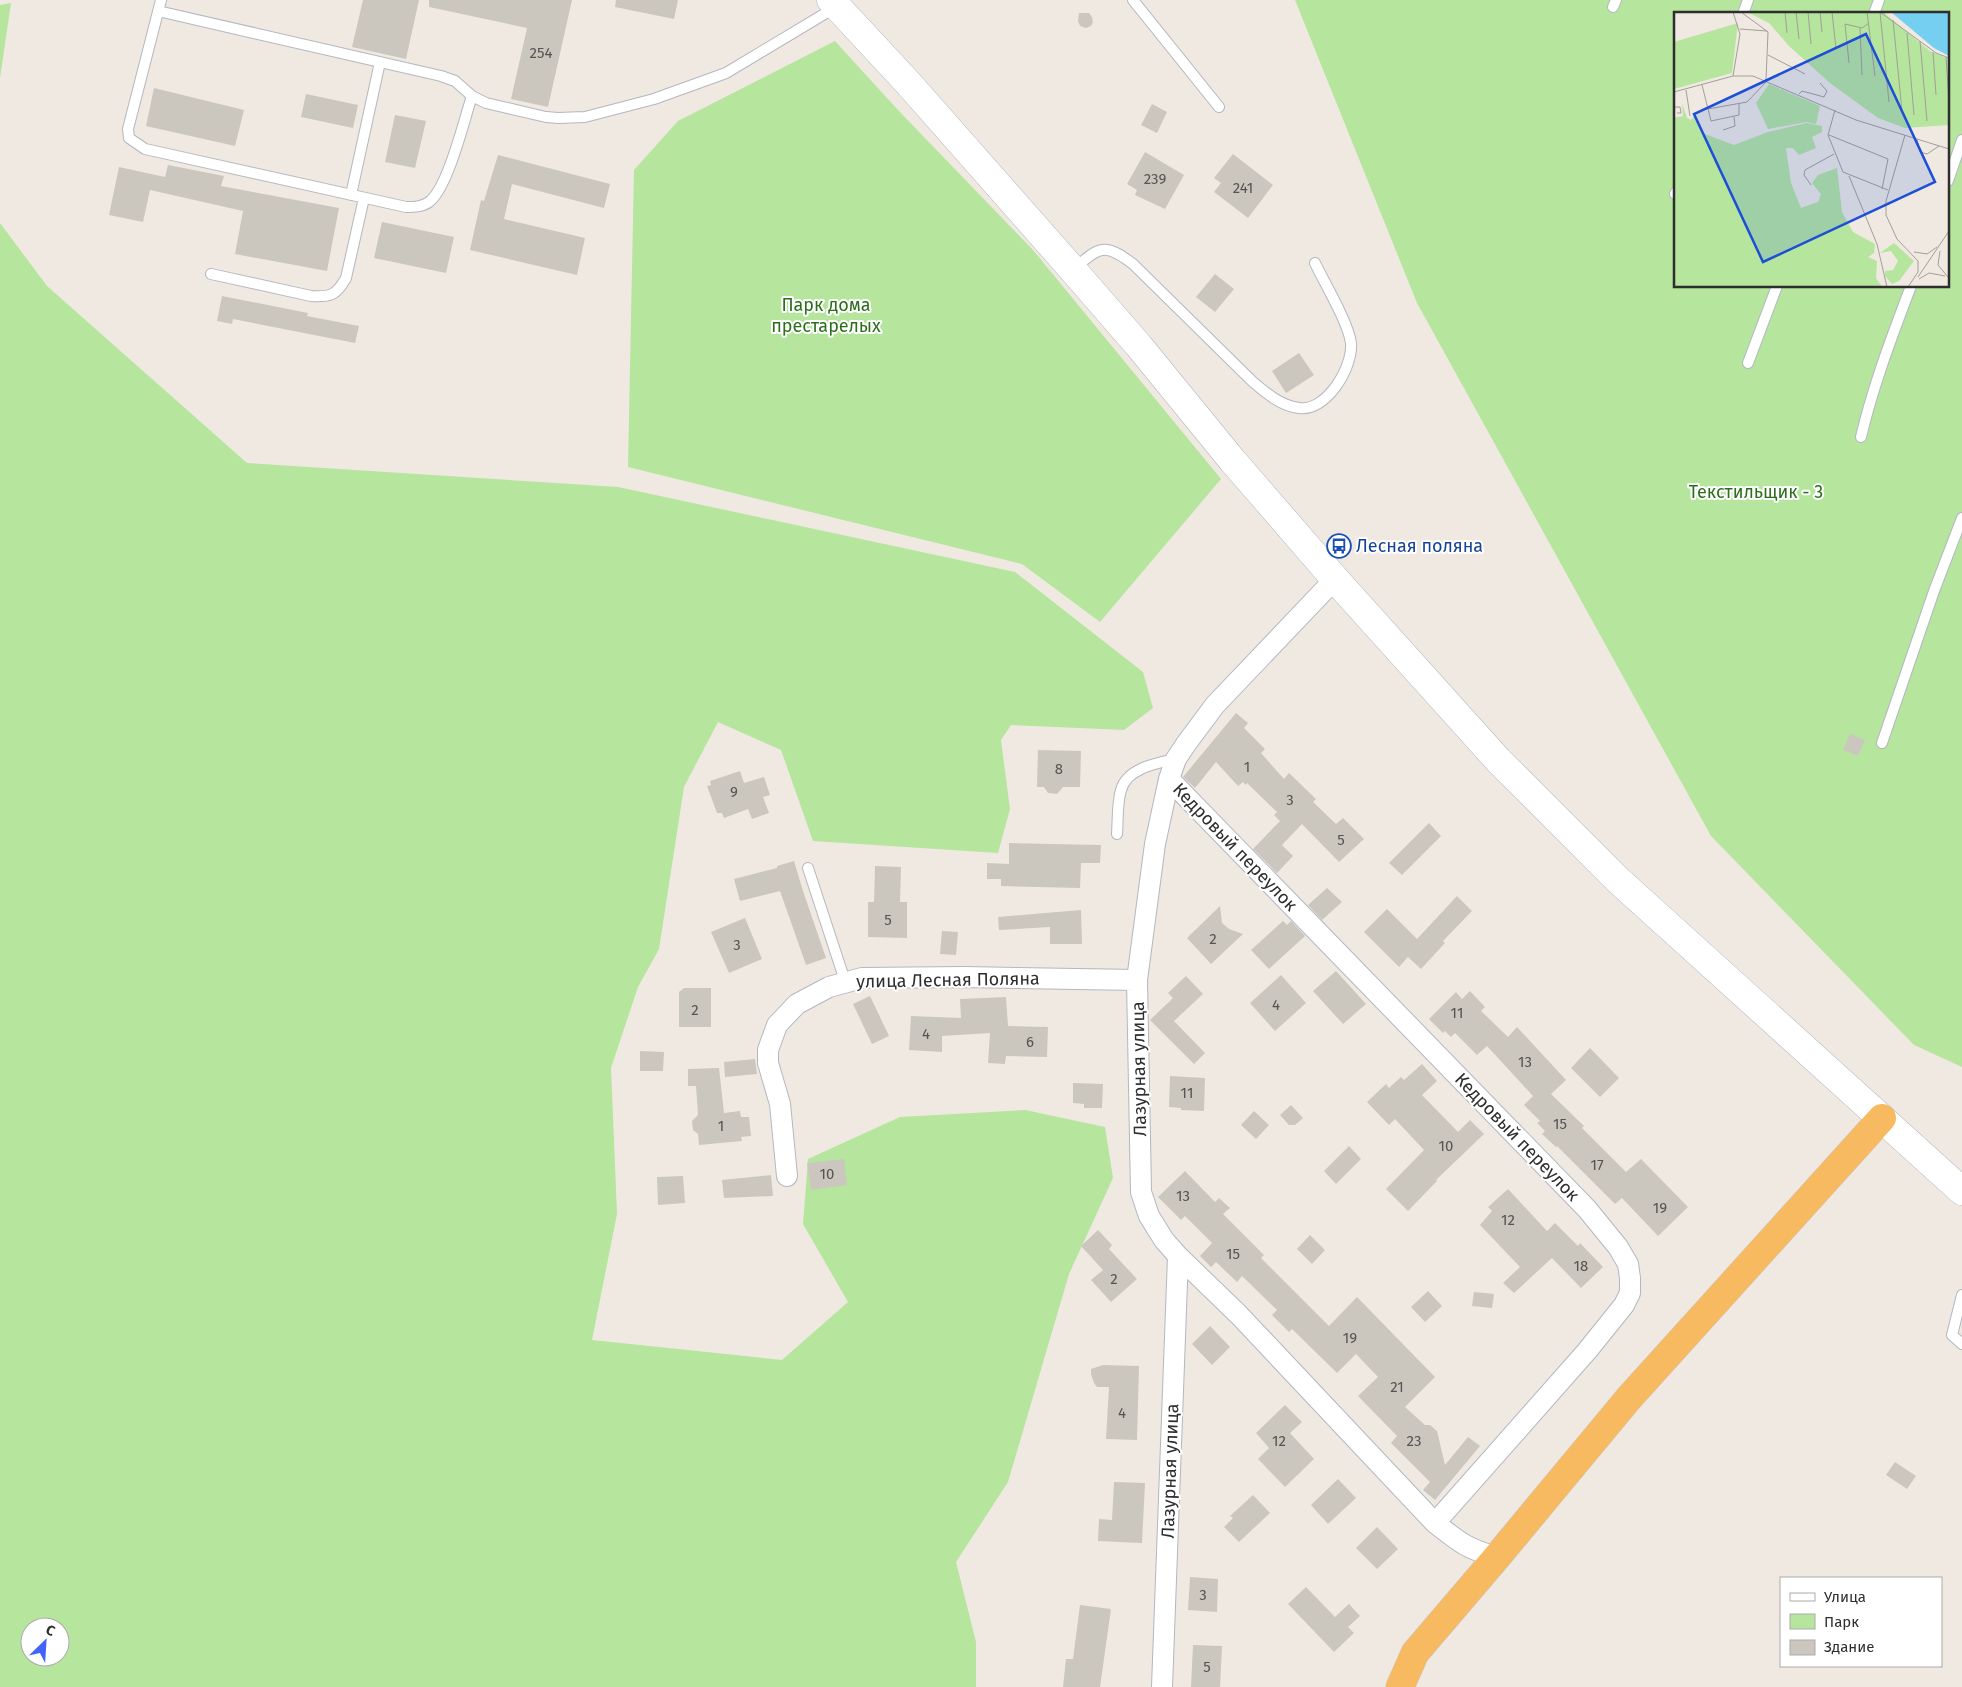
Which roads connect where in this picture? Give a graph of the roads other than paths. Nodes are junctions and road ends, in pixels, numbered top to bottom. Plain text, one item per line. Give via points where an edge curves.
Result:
1 (161, 0) edge
2 (1133, 0) edge
3 (1748, 0) edge
4 (1879, 0) edge
5 (834, 3) edge
6 (158, 11) junction
7 (1744, 12) edge
8 (1875, 12) edge
9 (380, 62) junction
10 (472, 96) junction
11 (1219, 107) dead end
12 (1962, 140) edge
13 (1950, 175) edge
14 (351, 195) junction
15 (364, 198) junction
16 (1315, 263) dead end
17 (1073, 270) junction
18 (211, 274) dead end
19 (1777, 288) edge
20 (1910, 288) edge
21 (1748, 364) dead end
22 (1861, 437) dead end
23 (1962, 518) edge
24 (1335, 578) junction
25 (1882, 744) dead end
26 (1176, 759) junction
27 (1169, 779) junction
28 (1117, 834) dead end
29 (808, 868) dead end
30 (1138, 980) junction
31 (845, 981) junction
32 (1882, 1118) junction
33 (787, 1176) dead end
34 (1962, 1191) edge
35 (1178, 1256) junction
36 (1962, 1295) edge
37 (1962, 1344) edge
38 (1435, 1523) junction
39 (1497, 1557) junction
40 (1162, 1687) edge
41 (1400, 1687) edge

1 - 6 lane
2 - 11 lane
3 - 7 lane
4 - 8 lane
5 - 10 lane via 726,73 654,99 585,117 546,117 486,103
5 - 17 main road
6 - 9 lane
6 - 14 lane via 128,129 129,138 145,149
9 - 10 lane via 450,78
9 - 14 lane
10 - 15 lane via 446,175 439,191 429,202 406,208
12 - 13 lane
14 - 15 lane
15 - 18 lane via 346,278 334,294 311,296
16 - 17 lane via 1348,330 1351,344 1343,376 1322,401 1310,408 1284,404 1270,396 1118,252 1093,253
17 - 24 main road
19 - 21 lane
20 - 22 lane
23 - 25 lane
24 - 26 street, Лазурная улица via 1215,705
24 - 32 main road via 1498,760 1618,880
26 - 27 street, Лазурная улица
26 - 28 lane via 1142,769 1128,779 1120,791
27 - 30 street, Лазурная улица via 1155,844
27 - 38 street, Кедровый переулок via 1587,1209 1628,1264 1630,1293 1624,1305
29 - 31 lane
30 - 31 street, улица Лесная Поляна via 878,977
30 - 35 street, Лазурная улица via 1141,1192 1148,1216
31 - 33 street, улица Лесная Поляна via 797,1004 777,1025 768,1050 768,1064 780,1104
32 - 34 main road
32 - 39 highway via 1629,1398
35 - 38 street, Лазурная улица via 1245,1322
35 - 40 street, Лазурная улица
36 - 37 lane via 1952,1335
38 - 39 street, Лазурная улица via 1463,1545
39 - 41 highway via 1415,1653

